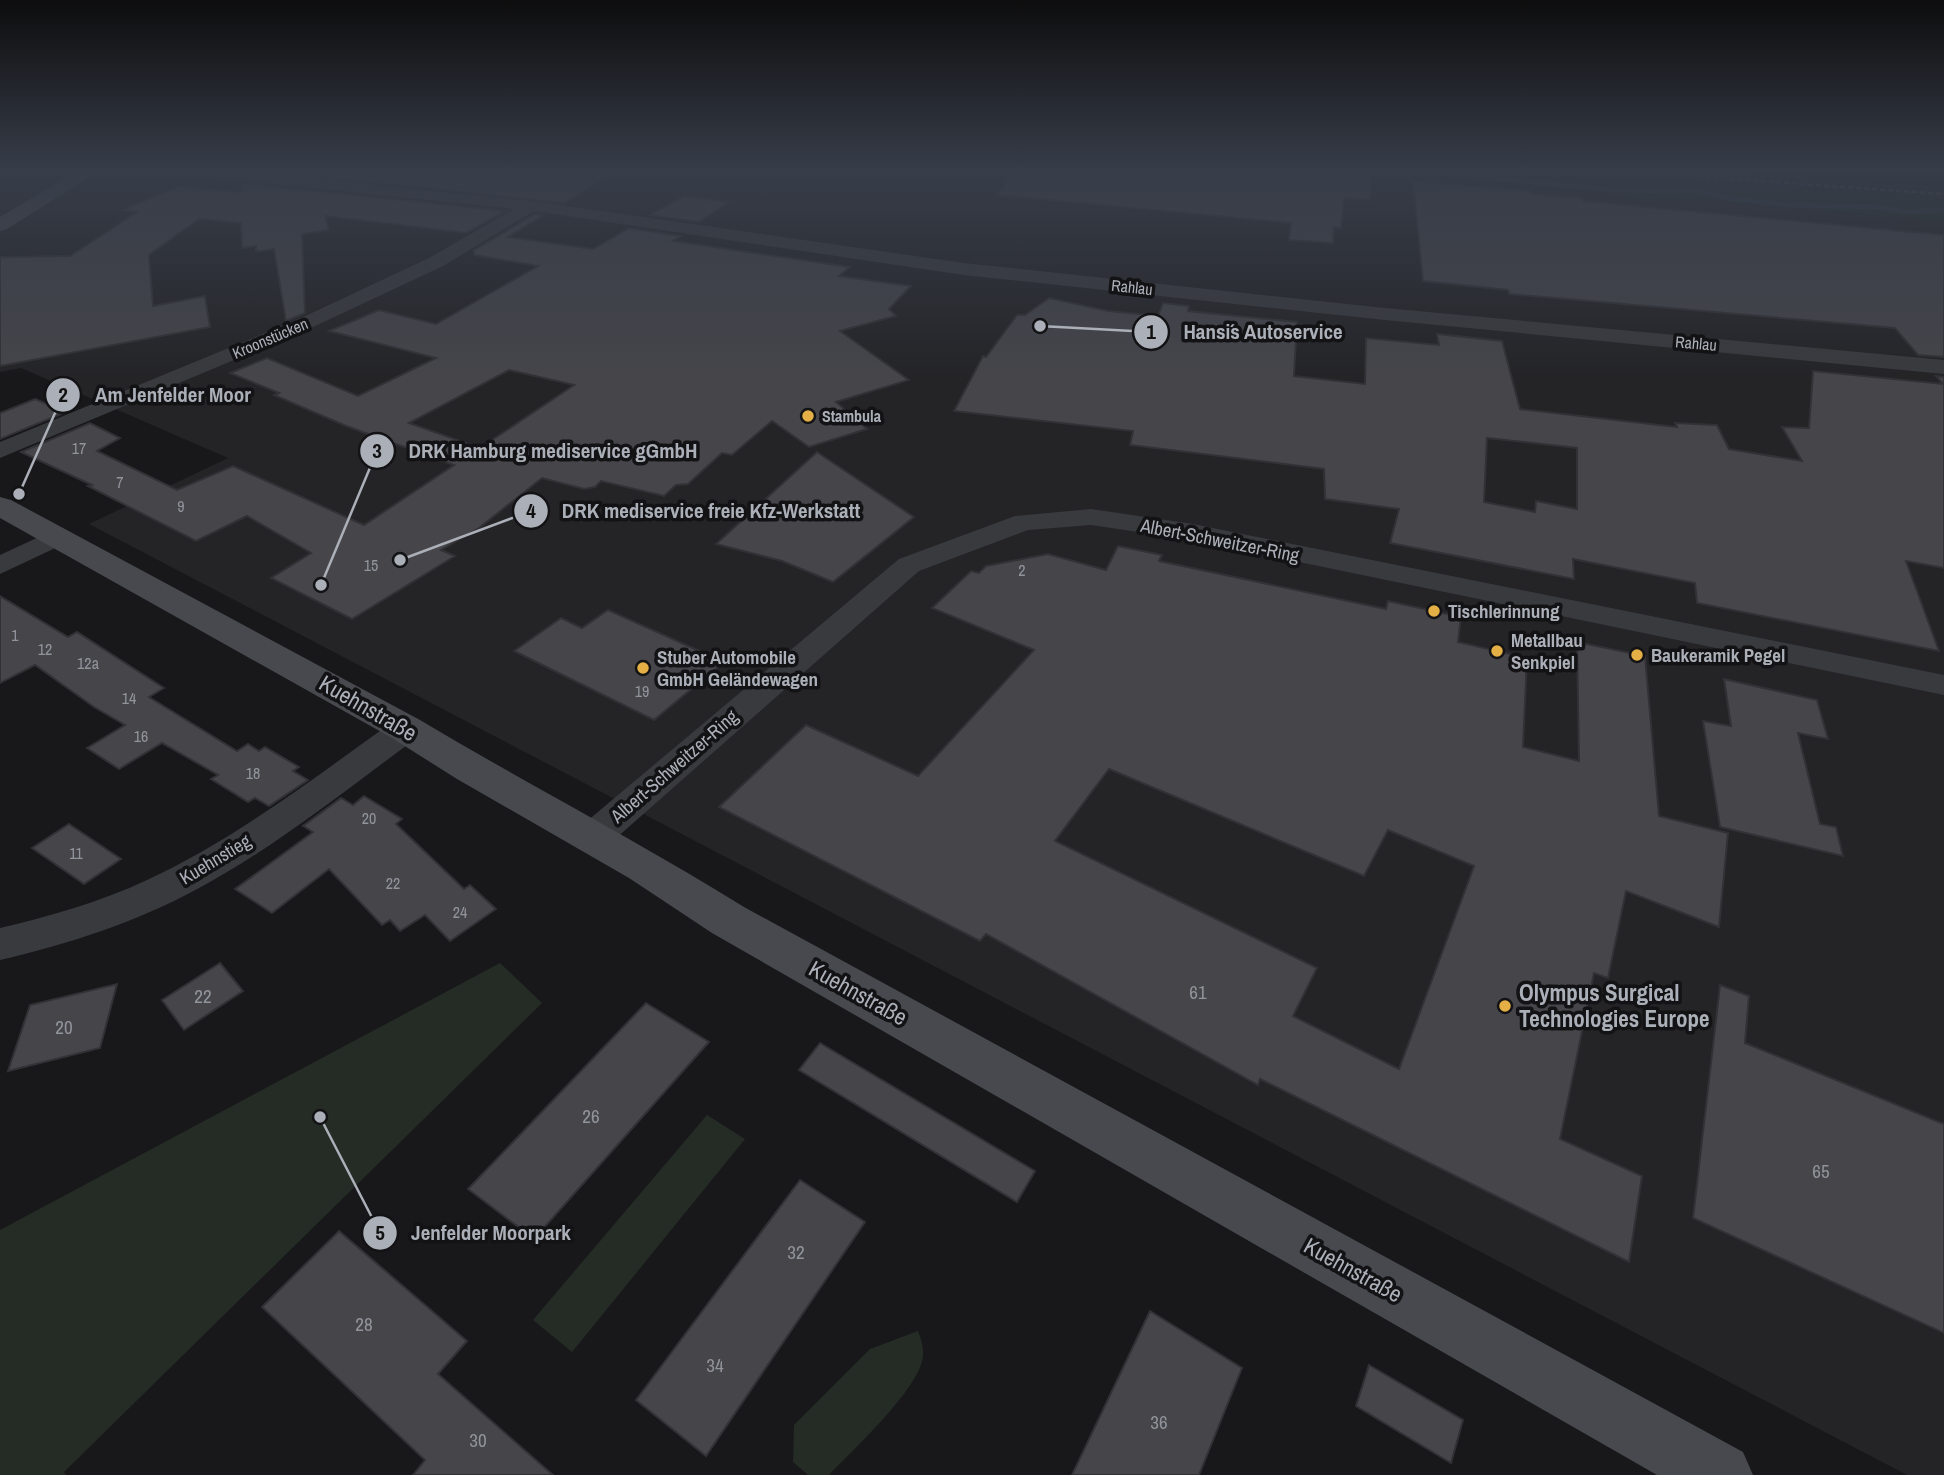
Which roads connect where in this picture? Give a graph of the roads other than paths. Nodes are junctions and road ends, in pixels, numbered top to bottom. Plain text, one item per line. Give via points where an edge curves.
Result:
1 (474, 240) edge
2 (773, 240) edge
3 (1944, 367) edge
4 (0, 451) edge
5 (0, 506) edge
6 (56, 537) junction
7 (0, 566) edge
8 (1944, 685) edge
9 (407, 729) junction
10 (593, 837) junction
11 (0, 944) edge
12 (1720, 1475) edge

1 - 4 street, Kroonstücken via 306,323
2 - 3 street, Rahlau via 964,269
5 - 6 street, Kuehnstraße
6 - 7 street
6 - 9 street, Kuehnstraße
8 - 10 street, Albert-Schweitzer-Ring via 1192,533 1091,517 1024,522 909,565
9 - 10 street, Kuehnstraße
9 - 11 street, Kuehnstieg via 199,871 88,918
10 - 12 street, Kuehnstraße via 728,920

